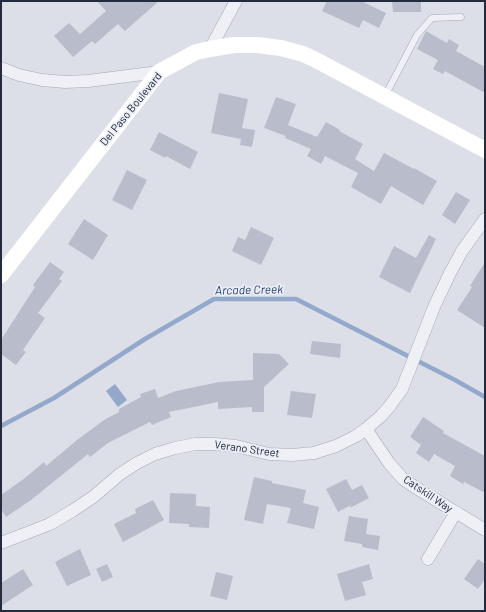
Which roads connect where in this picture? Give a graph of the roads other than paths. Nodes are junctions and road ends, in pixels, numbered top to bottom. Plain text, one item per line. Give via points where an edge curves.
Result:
1 (236, 1) edge
2 (461, 17) dead end
3 (210, 49) junction
4 (1, 68) edge
5 (159, 72) junction
6 (385, 96) junction
7 (485, 150) edge
8 (485, 219) edge
9 (1, 275) edge
10 (366, 429) junction
11 (456, 512) junction
12 (485, 530) edge
13 (1, 543) edge
14 (428, 559) dead end

1 - 3 street
2 - 6 lane via 432,18 417,34
3 - 5 street, Del Paso Boulevard via 196,52
3 - 6 street, Del Paso Boulevard via 257,45 304,54
4 - 5 street via 19,75 65,82
5 - 9 street, Del Paso Boulevard
6 - 7 street, Del Paso Boulevard
8 - 10 street, Verano Street via 462,251 434,307 402,388 389,407
10 - 11 street, Catskill Way via 389,463 404,478
10 - 13 street, Verano Street via 336,446 292,455 269,454 216,444 195,444 155,454 120,474 92,497 50,524
11 - 12 street, Catskill Way
11 - 14 street

